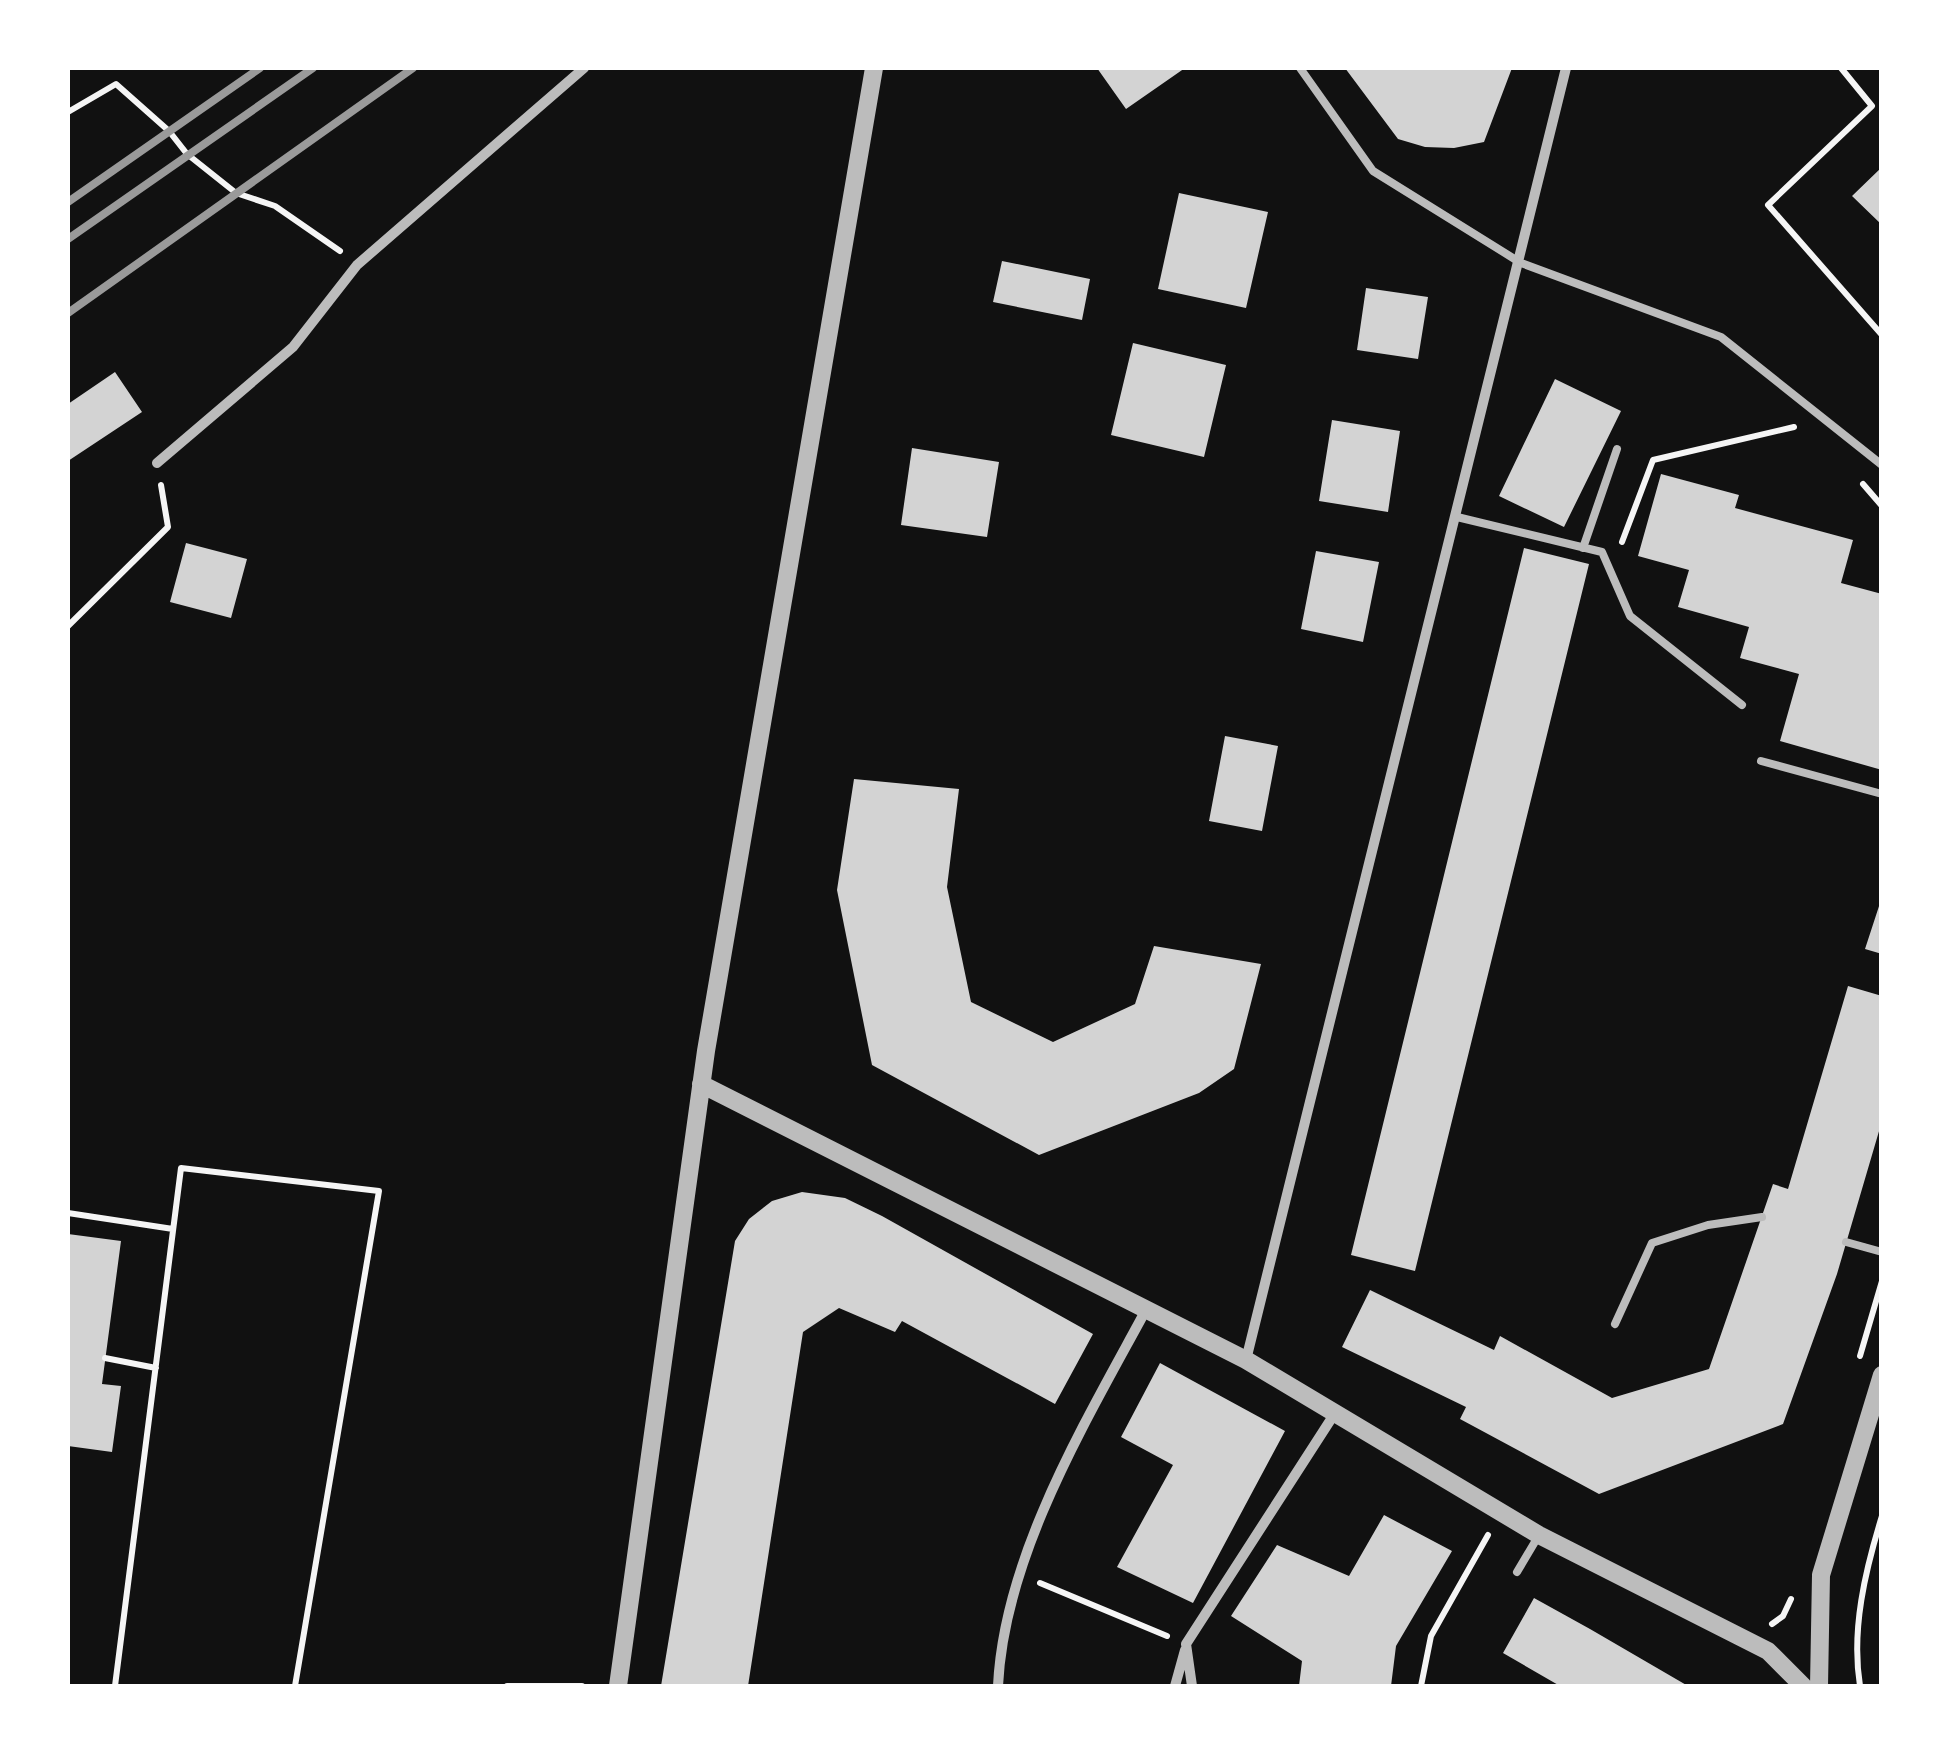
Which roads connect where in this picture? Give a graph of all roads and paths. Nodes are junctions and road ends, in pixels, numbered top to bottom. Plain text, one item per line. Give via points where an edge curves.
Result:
1 (584, 68) edge
2 (874, 68) edge
3 (1300, 68) edge
4 (1566, 68) edge
5 (1841, 68) edge
6 (68, 112) edge
7 (1520, 263) junction
8 (357, 265) junction
9 (1882, 334) edge
10 (1798, 426) dead end
11 (1617, 449) dead end
12 (157, 463) joint
13 (1882, 465) edge
14 (1858, 480) dead end
15 (1882, 506) edge
16 (1457, 517) junction
17 (1584, 548) junction
18 (1611, 572) junction
19 (68, 626) edge
20 (1742, 706) dead end
21 (1762, 761) dead end
22 (1882, 794) edge
23 (701, 1084) junction
24 (68, 1213) edge
25 (1762, 1216) dead end
26 (173, 1228) junction
27 (1846, 1242) dead end
28 (1882, 1252) edge
29 (1148, 1307) junction
30 (1614, 1324) dead end
31 (105, 1358) dead end
32 (1246, 1360) junction
33 (156, 1368) junction
34 (1882, 1375) edge
35 (1335, 1413) junction
36 (1500, 1512) junction
37 (1882, 1516) edge
38 (1539, 1535) junction
39 (1517, 1572) dead end
40 (1022, 1575) junction
41 (1186, 1644) junction
42 (115, 1686) edge
43 (295, 1686) edge
44 (507, 1686) edge
45 (582, 1686) edge
46 (618, 1686) edge
47 (998, 1686) edge
48 (1175, 1686) edge
49 (1192, 1686) edge
50 (1420, 1686) edge
51 (1803, 1686) edge
52 (1819, 1686) edge
53 (1860, 1686) edge

1 - 8 street
2 - 23 street
3 - 7 lane via 1373,170
4 - 7 street
5 - 9 path via 1872,106 1768,204
6 - 8 path via 116,84 236,192 275,206
7 - 13 lane via 1721,337
7 - 16 street
8 - 12 street via 293,347
10 - 18 path via 1653,460
11 - 17 lane
12 - 19 path via 168,527
14 - 15 path
16 - 17 lane
16 - 32 street
17 - 18 lane via 1602,552
18 - 20 lane via 1630,616
21 - 22 lane
23 - 29 street
23 - 46 street
24 - 26 path
25 - 30 lane via 1652,1243
26 - 33 path
26 - 43 path via 181,1168 379,1191
27 - 28 lane
29 - 32 street
29 - 40 street via 1057,1474
31 - 33 path
32 - 35 street
33 - 42 path
34 - 52 street via 1820,1575
35 - 36 street
35 - 41 street
36 - 38 street
36 - 50 path via 1431,1636
37 - 53 path via 1864,1574
38 - 39 lane
38 - 51 street via 1768,1651
40 - 41 path
40 - 47 street via 1000,1638
41 - 48 street
41 - 49 street
44 - 45 path

